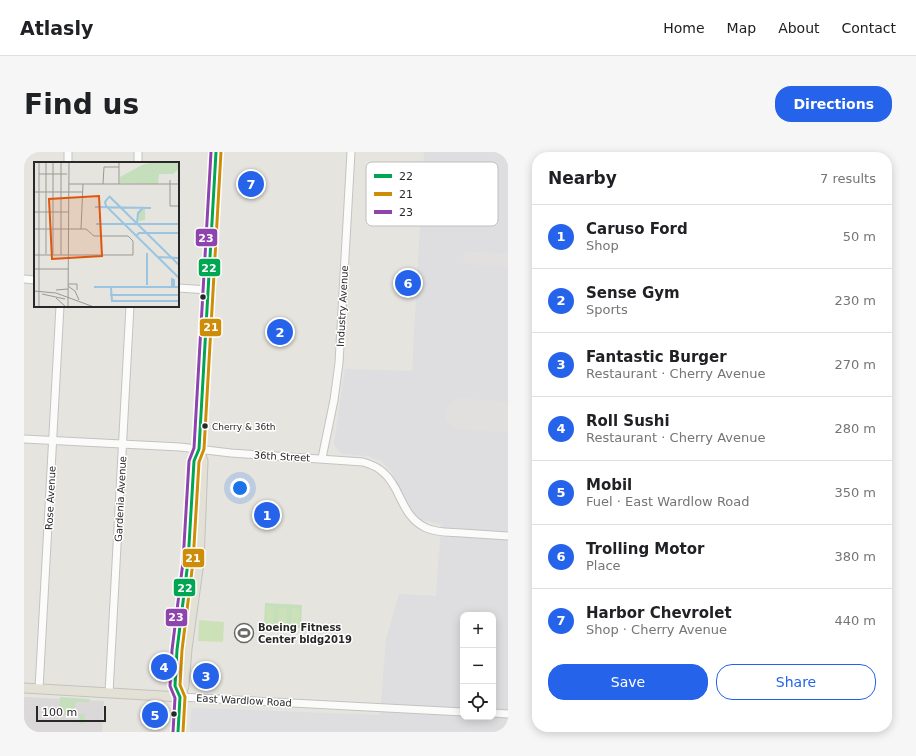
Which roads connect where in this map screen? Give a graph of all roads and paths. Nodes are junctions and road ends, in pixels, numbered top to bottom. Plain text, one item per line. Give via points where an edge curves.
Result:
1 (216, 152) edge
2 (351, 152) edge
3 (24, 279) edge
4 (34, 280) edge
5 (179, 288) edge
6 (209, 290) junction
7 (60, 307) edge
8 (130, 307) edge
9 (24, 439) edge
10 (53, 440) junction
11 (123, 444) junction
12 (199, 449) junction
13 (322, 458) junction
14 (508, 536) edge
15 (24, 688) edge
16 (40, 689) junction
17 (109, 693) junction
18 (180, 697) junction
19 (460, 712) edge
20 (496, 713) edge
21 (508, 714) edge
22 (178, 732) edge

1 - 6 main road
2 - 13 street, Industry Avenue via 339,363
3 - 4 street
5 - 6 street
6 - 12 main road
7 - 10 street, Rose Avenue
8 - 11 street, Gardenia Avenue
9 - 10 street, 36th Street
10 - 11 street, 36th Street
10 - 16 street, Rose Avenue
11 - 12 street, 36th Street
11 - 17 street, Gardenia Avenue
12 - 13 street, 36th Street
12 - 18 main road via 203,461 199,562 184,686
13 - 14 street, 36th Street via 363,462 378,468 390,479 410,516 427,528 438,532
15 - 16 main road, East Wardlow Road
16 - 17 main road, East Wardlow Road
17 - 18 main road, East Wardlow Road
18 - 19 street, East Wardlow Road
18 - 22 main road
20 - 21 street

